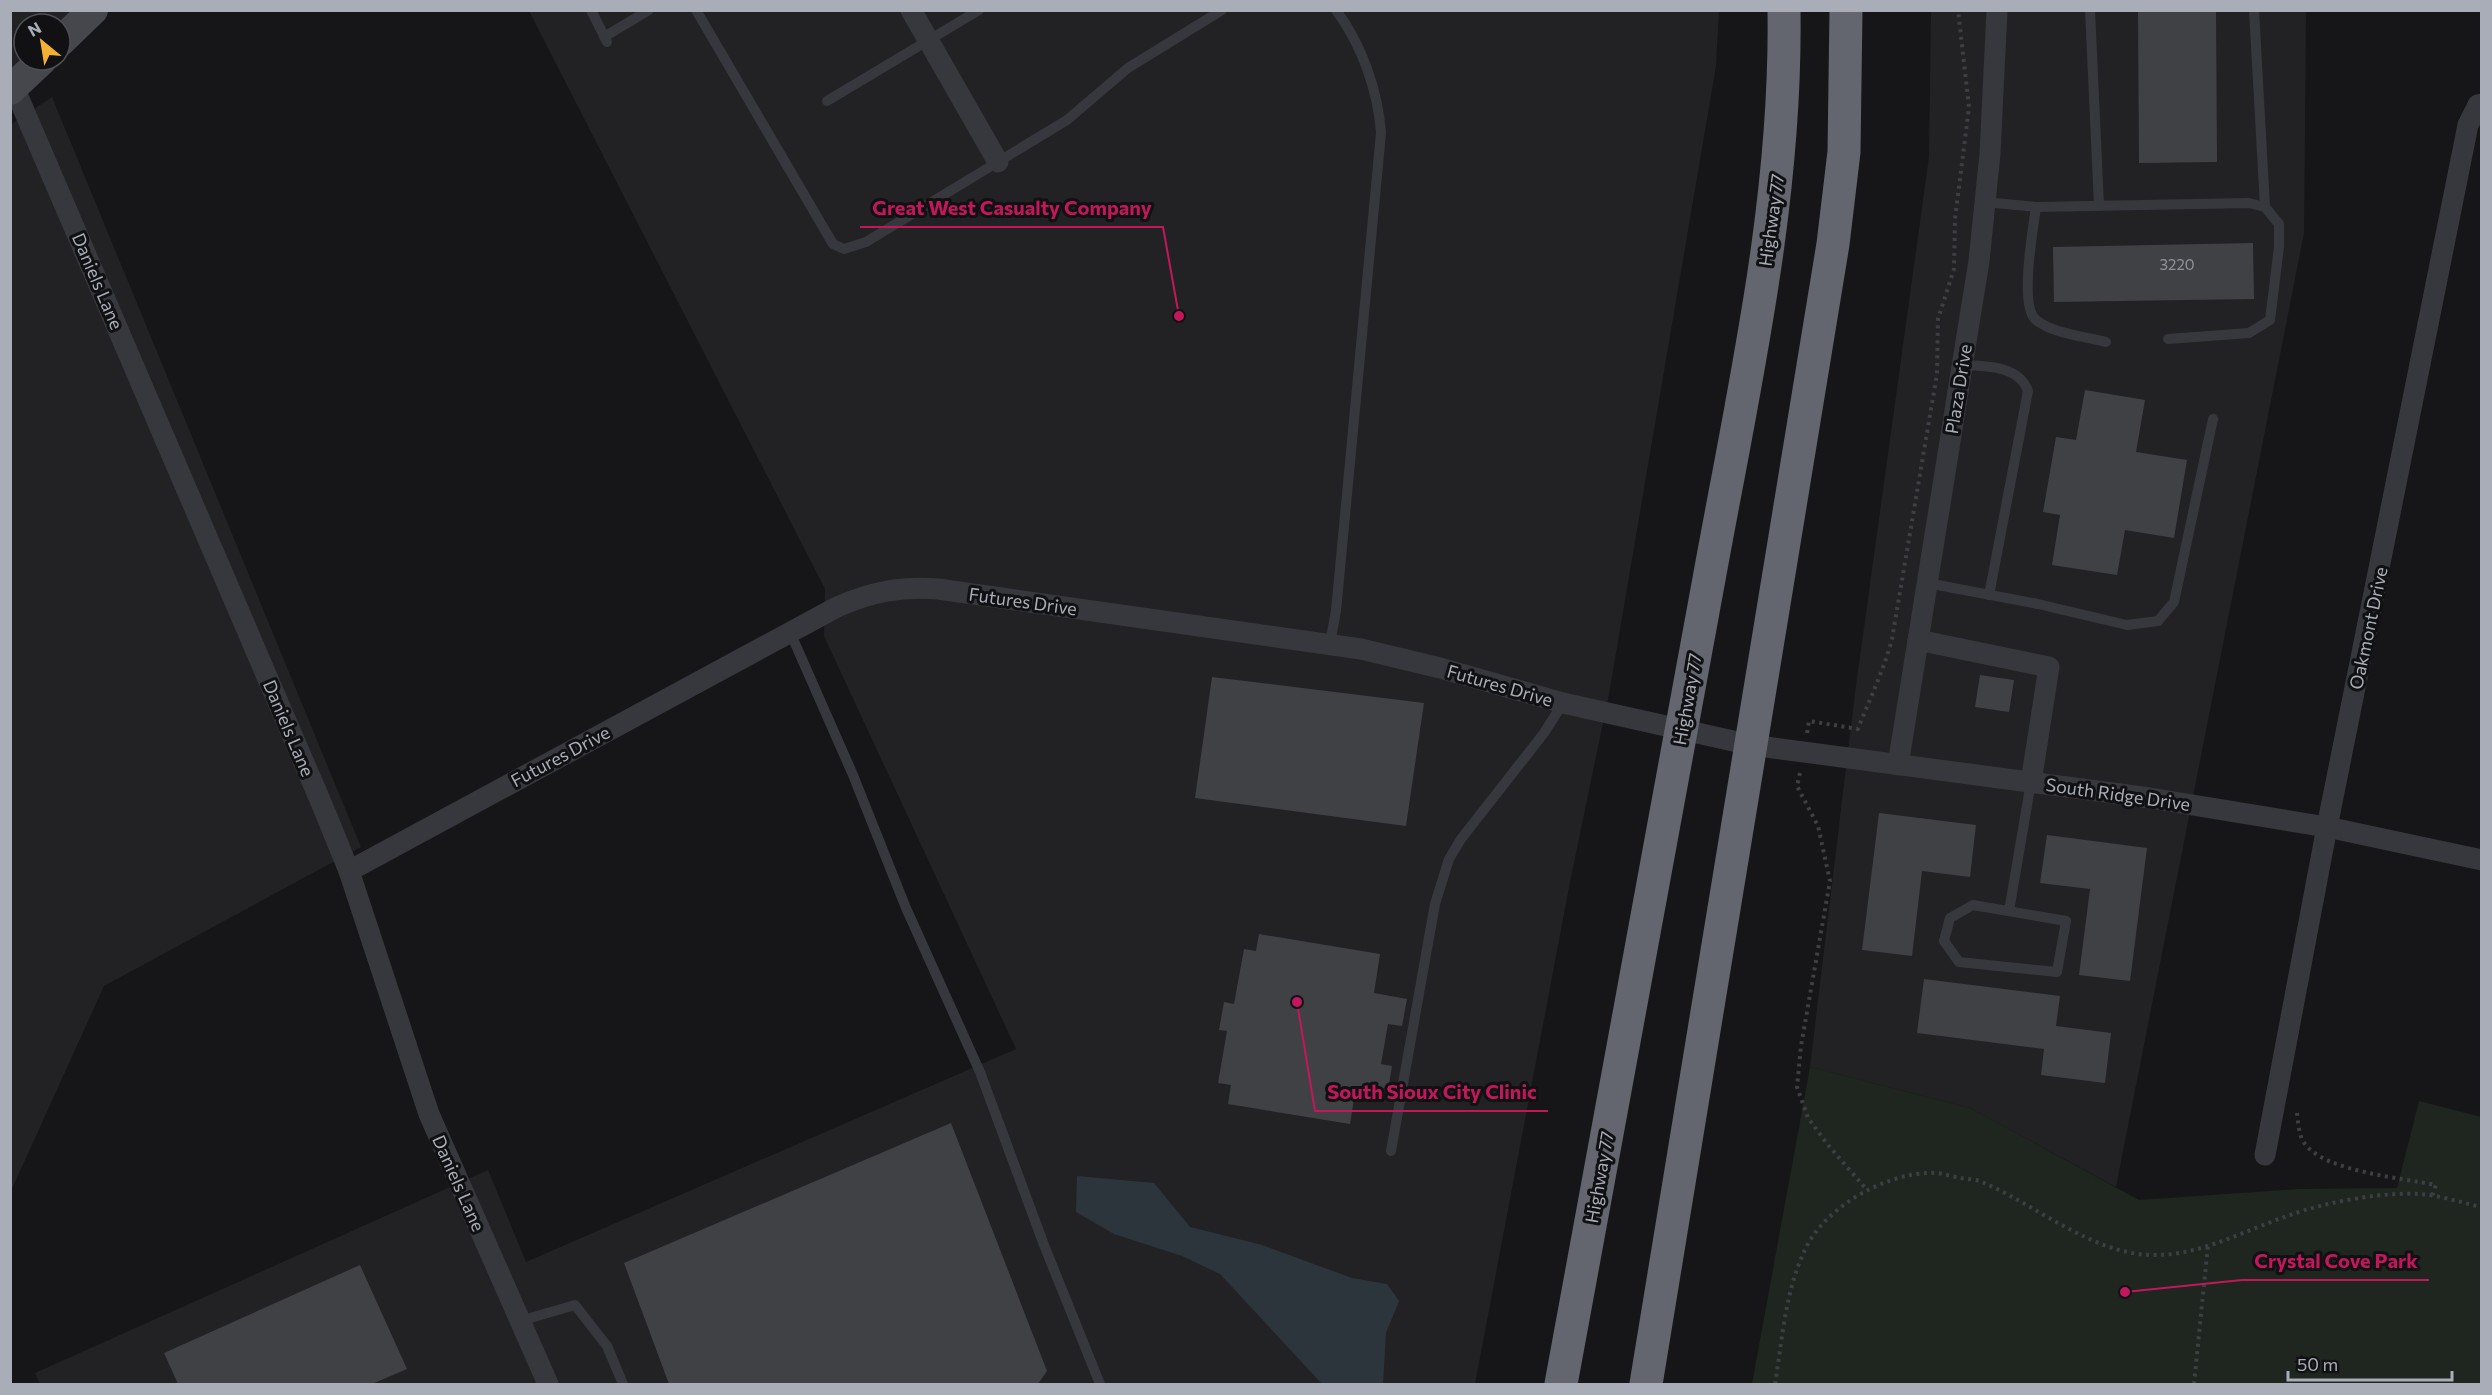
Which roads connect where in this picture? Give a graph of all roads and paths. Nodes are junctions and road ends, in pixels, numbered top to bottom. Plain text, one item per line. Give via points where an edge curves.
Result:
1 (93, 10) edge
2 (591, 10) edge
3 (649, 10) edge
4 (696, 10) edge
5 (912, 10) edge
6 (979, 10) edge
7 (1222, 10) edge
8 (1336, 10) edge
9 (1784, 10) edge
10 (1846, 10) edge
11 (1959, 10) edge
12 (1997, 10) edge
13 (2090, 10) edge
14 (2254, 10) edge
15 (72, 30) edge
16 (928, 40) junction
17 (28, 72) edge
18 (12, 85) edge
19 (827, 100) dead end
20 (2481, 105) edge
21 (998, 162) junction
22 (1985, 202) junction
23 (2099, 206) junction
24 (2036, 207) junction
25 (2265, 207) junction
26 (2168, 339) dead end
27 (2106, 342) dead end
28 (1962, 365) junction
29 (2213, 419) dead end
30 (1927, 583) junction
31 (1989, 595) junction
32 (790, 632) junction
33 (1918, 640) junction
34 (1330, 644) junction
35 (1563, 703) junction
36 (1682, 729) junction
37 (1751, 745) junction
38 (1803, 752) junction
39 (1898, 765) junction
40 (2031, 782) junction
41 (2327, 827) junction
42 (2481, 860) edge
43 (349, 871) junction
44 (2009, 911) junction
45 (2297, 1113) dead end
46 (1391, 1151) dead end
47 (2265, 1155) dead end
48 (1867, 1190) junction
49 (2432, 1197) junction
50 (2481, 1207) edge
51 (2208, 1245) junction
52 (520, 1321) junction
53 (548, 1384) edge
54 (624, 1384) edge
55 (1100, 1384) edge
56 (1561, 1384) edge
57 (1646, 1384) edge
58 (1775, 1384) edge
59 (2194, 1384) edge

1 - 15 main road
2 - 3 lane via 606,39
4 - 21 lane via 833,244 844,249 866,242
5 - 16 street
6 - 16 lane
7 - 21 lane via 1128,68 1067,120
8 - 34 lane via 1357,45 1372,84 1381,133
9 - 36 highway, Highway 77 via 1780,146 1768,243
10 - 37 highway via 1844,152 1833,244
11 - 38 path via 1969,107 1955,219 1954,269 1938,319 1937,374 1892,639 1885,667 1858,729 1809,721
12 - 22 street, Plaza Drive
13 - 23 lane
14 - 25 lane
16 - 19 lane
16 - 21 street
17 - 18 main road
18 - 43 street, Daniels Lane
20 - 41 street, Oakmont Drive via 2468,125
22 - 24 lane
22 - 28 street, Plaza Drive
23 - 24 lane
23 - 25 lane via 2248,203
24 - 27 lane via 2027,306 2034,319 2051,328
25 - 26 lane via 2279,224 2270,320 2249,333
28 - 30 street, Plaza Drive
28 - 31 lane via 1999,367 2025,382 2028,391
29 - 31 lane via 2174,602 2158,621 2127,626
30 - 31 lane
30 - 33 street, Plaza Drive
32 - 34 street, Futures Drive via 871,593 920,588
32 - 43 street, Futures Drive
32 - 55 lane via 980,1072
33 - 39 street, Plaza Drive
33 - 40 street via 2049,667
34 - 35 street, Futures Drive via 1412,660
35 - 36 street, Futures Drive
35 - 46 lane via 1449,859 1435,904
36 - 37 street, Futures Drive
36 - 56 highway, Highway 77
37 - 38 street, South Ridge Drive
37 - 57 highway
38 - 39 street, South Ridge Drive
38 - 48 path via 1797,786 1818,826 1830,881 1797,1087 1808,1118
39 - 40 street, South Ridge Drive
40 - 41 street, South Ridge Drive
40 - 44 lane
41 - 42 street, South Ridge Drive
41 - 47 street, Oakmont Drive
43 - 52 street, Daniels Lane via 429,1114
44 - 44 lane via 2066,921 2057,972 1959,962 1944,941 1950,918 1973,905
45 - 49 path via 2304,1143 2312,1151 2350,1170 2436,1185
48 - 51 path via 1896,1178 1929,1173 1980,1181 2120,1251 2163,1255
48 - 58 path via 1825,1221 1804,1250 1791,1288
49 - 50 path
49 - 51 path via 2420,1194 2333,1201
51 - 59 path
52 - 53 street, Daniels Lane
52 - 54 lane via 575,1305 607,1346

